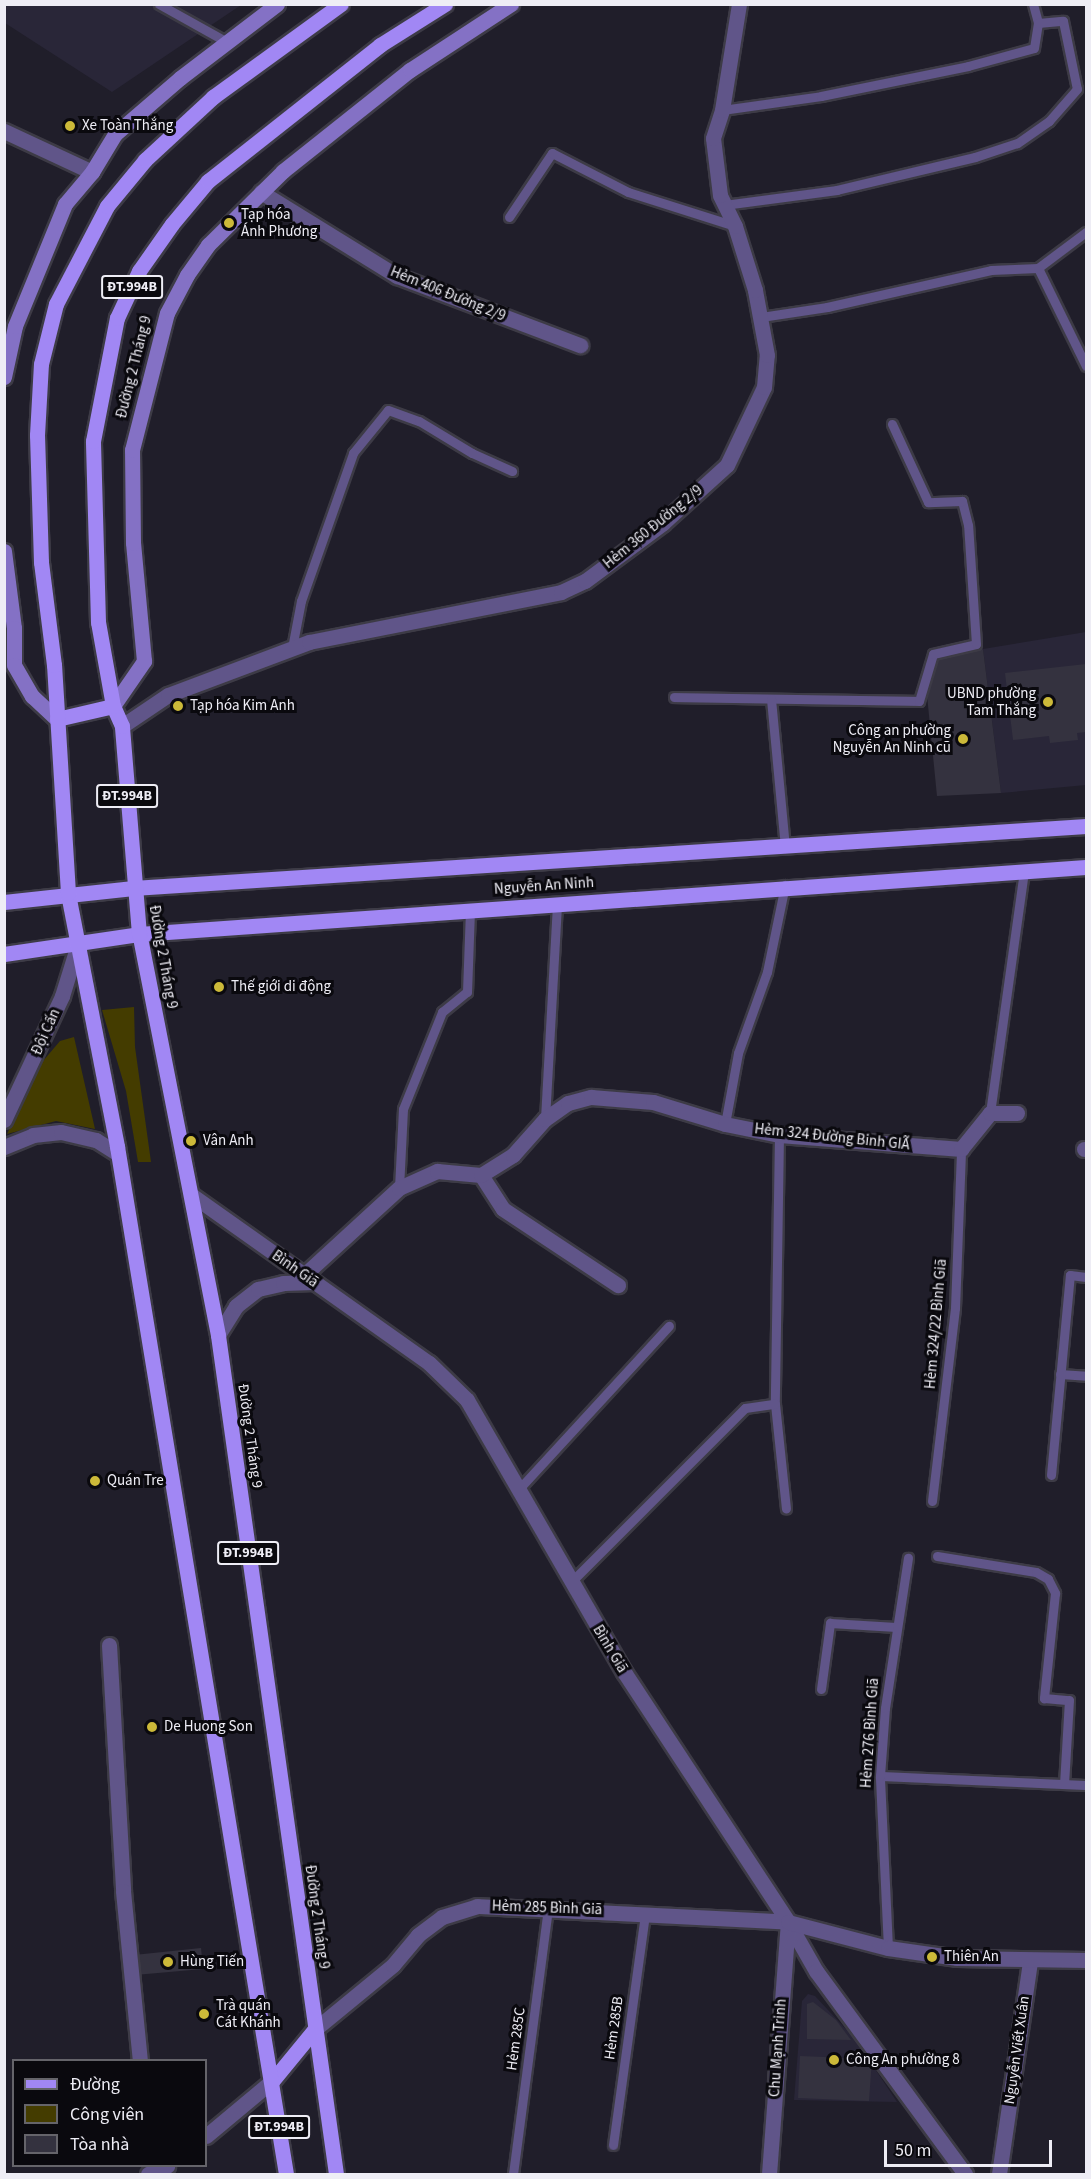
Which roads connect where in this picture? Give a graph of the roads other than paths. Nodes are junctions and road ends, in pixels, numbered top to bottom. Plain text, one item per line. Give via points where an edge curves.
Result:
1 (159, 4) edge
2 (277, 4) edge
3 (341, 4) edge
4 (445, 4) edge
5 (511, 4) edge
6 (739, 4) edge
7 (1033, 4) edge
8 (1038, 23) junction
9 (227, 42) junction
10 (1082, 88) edge
11 (722, 110) junction
12 (4, 130) edge
13 (92, 172) junction
14 (261, 192) junction
15 (724, 205) junction
16 (509, 217) dead end
17 (735, 226) junction
18 (1086, 232) edge
19 (1038, 268) junction
20 (761, 317) junction
21 (580, 345) dead end
22 (1086, 366) edge
23 (5, 373) edge
24 (892, 424) dead end
25 (512, 471) dead end
26 (4, 551) edge
27 (292, 648) junction
28 (9, 665) edge
29 (674, 698) dead end
30 (771, 699) junction
31 (113, 706) junction
32 (57, 719) junction
33 (122, 726) junction
34 (1086, 826) edge
35 (785, 848) junction
36 (1086, 867) edge
37 (1024, 871) junction
38 (785, 885) junction
39 (133, 888) junction
40 (68, 893) junction
41 (4, 902) edge
42 (557, 904) junction
43 (470, 909) junction
44 (139, 934) junction
45 (79, 941) junction
46 (4, 954) edge
47 (990, 1113) junction
48 (1017, 1113) dead end
49 (545, 1119) junction
50 (4, 1120) edge
51 (725, 1124) junction
52 (779, 1135) junction
53 (4, 1147) edge
54 (961, 1149) junction
55 (118, 1155) junction
56 (482, 1175) junction
57 (399, 1188) junction
58 (193, 1196) junction
59 (1086, 1277) edge
60 (309, 1279) junction
61 (618, 1286) dead end
62 (669, 1326) dead end
63 (218, 1335) junction
64 (1060, 1374) junction
65 (1086, 1376) edge
66 (775, 1404) junction
67 (1051, 1475) dead end
68 (518, 1490) junction
69 (932, 1501) dead end
70 (786, 1508) dead end
71 (937, 1556) dead end
72 (908, 1558) dead end
73 (571, 1582) junction
74 (896, 1627) junction
75 (110, 1645) dead end
76 (821, 1689) dead end
77 (880, 1776) junction
78 (1064, 1784) junction
79 (1086, 1785) edge
80 (548, 1908) junction
81 (645, 1914) junction
82 (788, 1922) junction
83 (888, 1948) junction
84 (1086, 1960) edge
85 (1030, 1961) junction
86 (314, 2030) junction
87 (140, 2059) edge
88 (273, 2080) junction
89 (207, 2135) edge
90 (614, 2145) dead end
91 (164, 2167) edge
92 (148, 2175) edge
93 (286, 2175) edge
94 (336, 2175) edge
95 (513, 2175) edge
96 (769, 2175) edge
97 (965, 2175) edge
98 (999, 2175) edge

1 - 9 lane
2 - 9 main road
3 - 32 main road, ĐT.994B via 213,98 145,160 107,206 56,304 41,364 37,435 41,562
4 - 31 main road, Đường 2 Tháng 9 / ĐT.994B via 380,45 208,181 135,280 117,318 93,441 98,622
5 - 14 main road, Đường 2 Tháng 9 / ĐT.994B via 410,70
6 - 11 street, Hẻm 360 Đường 2/9
7 - 8 lane
8 - 10 lane via 1063,21
8 - 11 lane via 1034,48 821,96
9 - 13 main road via 115,134
10 - 15 lane via 1017,143 975,157 837,190
11 - 15 street, Hẻm 360 Đường 2/9 via 713,138
12 - 13 street
13 - 23 main road via 65,204 44,252 15,326
14 - 21 street, Hẻm 406 Đường 2/9 via 397,276
14 - 31 main road, Đường 2 Tháng 9 / ĐT.994B via 208,246 167,313 132,450 130,480 144,661
15 - 17 street, Hẻm 360 Đường 2/9
16 - 17 lane via 552,153 628,192
17 - 20 street, Hẻm 360 Đường 2/9
18 - 19 lane
19 - 20 lane via 991,270 827,307
19 - 22 lane
20 - 27 street, Hẻm 360 Đường 2/9 via 767,355 764,387 726,465 663,524 585,581 538,600 345,632
24 - 30 lane via 928,502 962,501 968,525 976,644 933,654 919,701
25 - 27 lane via 472,453 419,421 388,410 353,453 302,601
26 - 28 main road via 14,628
27 - 33 street, Hẻm 360 Đường 2/9 via 168,695
28 - 32 main road via 32,696
29 - 30 lane
30 - 35 lane
31 - 32 main road
31 - 33 main road, Đường 2 Tháng 9 / ĐT.994B
32 - 40 main road, ĐT.994B
33 - 39 main road, Đường 2 Tháng 9 / ĐT.994B
34 - 35 main road, Nguyễn An Ninh
35 - 39 main road, Nguyễn An Ninh
36 - 37 main road, Nguyễn An Ninh
37 - 38 main road, Nguyễn An Ninh
37 - 47 lane
38 - 42 main road, Nguyễn An Ninh
38 - 51 lane via 766,972 738,1053
39 - 40 main road, Nguyễn An Ninh
39 - 44 main road, Đường 2 Tháng 9 / ĐT.994B
40 - 41 main road, Nguyễn An Ninh
40 - 45 main road, ĐT.994B
42 - 43 main road, Nguyễn An Ninh
42 - 49 lane
43 - 44 main road, Nguyễn An Ninh
43 - 57 lane via 467,992 442,1012 403,1108
44 - 45 main road, Nguyễn An Ninh
44 - 58 main road, Đường 2 Tháng 9 / ĐT.994B
45 - 46 main road, Nguyễn An Ninh
45 - 50 street, Đội Cấn via 58,1006
45 - 55 main road, ĐT.994B
47 - 48 street
47 - 54 street
49 - 51 street, Hẻm 324 Đường Binh GIÃ via 568,1103 591,1097 653,1102
49 - 56 street, Hẻm 324 Đường Binh GIÃ via 513,1155
51 - 52 street, Hẻm 324 Đường Binh GIÃ
52 - 54 street, Hẻm 324 Đường Binh GIÃ
52 - 66 lane
53 - 55 street via 33,1135 61,1132 96,1140
54 - 69 lane, Hẻm 324/22 Bình Giã via 955,1308
55 - 88 main road, ĐT.994B
56 - 57 street via 437,1171
56 - 61 street via 503,1209
57 - 60 street
58 - 60 street, Bình Giã
58 - 63 main road, Đường 2 Tháng 9 / ĐT.994B
59 - 64 lane via 1070,1275
60 - 63 street via 258,1289 236,1306
60 - 68 street, Bình Giã via 429,1363 467,1400
62 - 68 lane
63 - 86 main road, Đường 2 Tháng 9 / ĐT.994B
64 - 65 lane
64 - 67 lane
66 - 70 lane
66 - 73 lane via 746,1408
68 - 73 street, Bình Giã
71 - 78 lane via 1036,1572 1048,1579 1055,1593 1044,1698 1069,1700
72 - 74 lane, Hẻm 276 Bình Giã
73 - 82 street, Bình Giã via 624,1672
74 - 76 lane via 830,1623
74 - 77 lane, Hẻm 276 Bình Giã
75 - 87 street via 123,1891
77 - 78 lane
77 - 83 lane, Hẻm 276 Bình Giã
78 - 79 lane
80 - 81 street, Hẻm 285 Bình Giã
80 - 86 street, Hẻm 285 Bình Giã via 477,1906 442,1917 418,1935 393,1965
80 - 95 lane, Hẻm 285C
81 - 82 street, Hẻm 285 Bình Giã
81 - 90 lane, Hẻm 285B
82 - 83 street
82 - 96 street, Chu Mạnh Trinh
82 - 97 street, Bình Giã via 816,1971
83 - 85 street via 957,1958
84 - 85 street
85 - 98 street, Nguyễn Viết Xuân
86 - 88 main road
86 - 94 main road, Đường 2 Tháng 9 / ĐT.994B
88 - 89 street
88 - 93 main road, ĐT.994B
91 - 92 street

